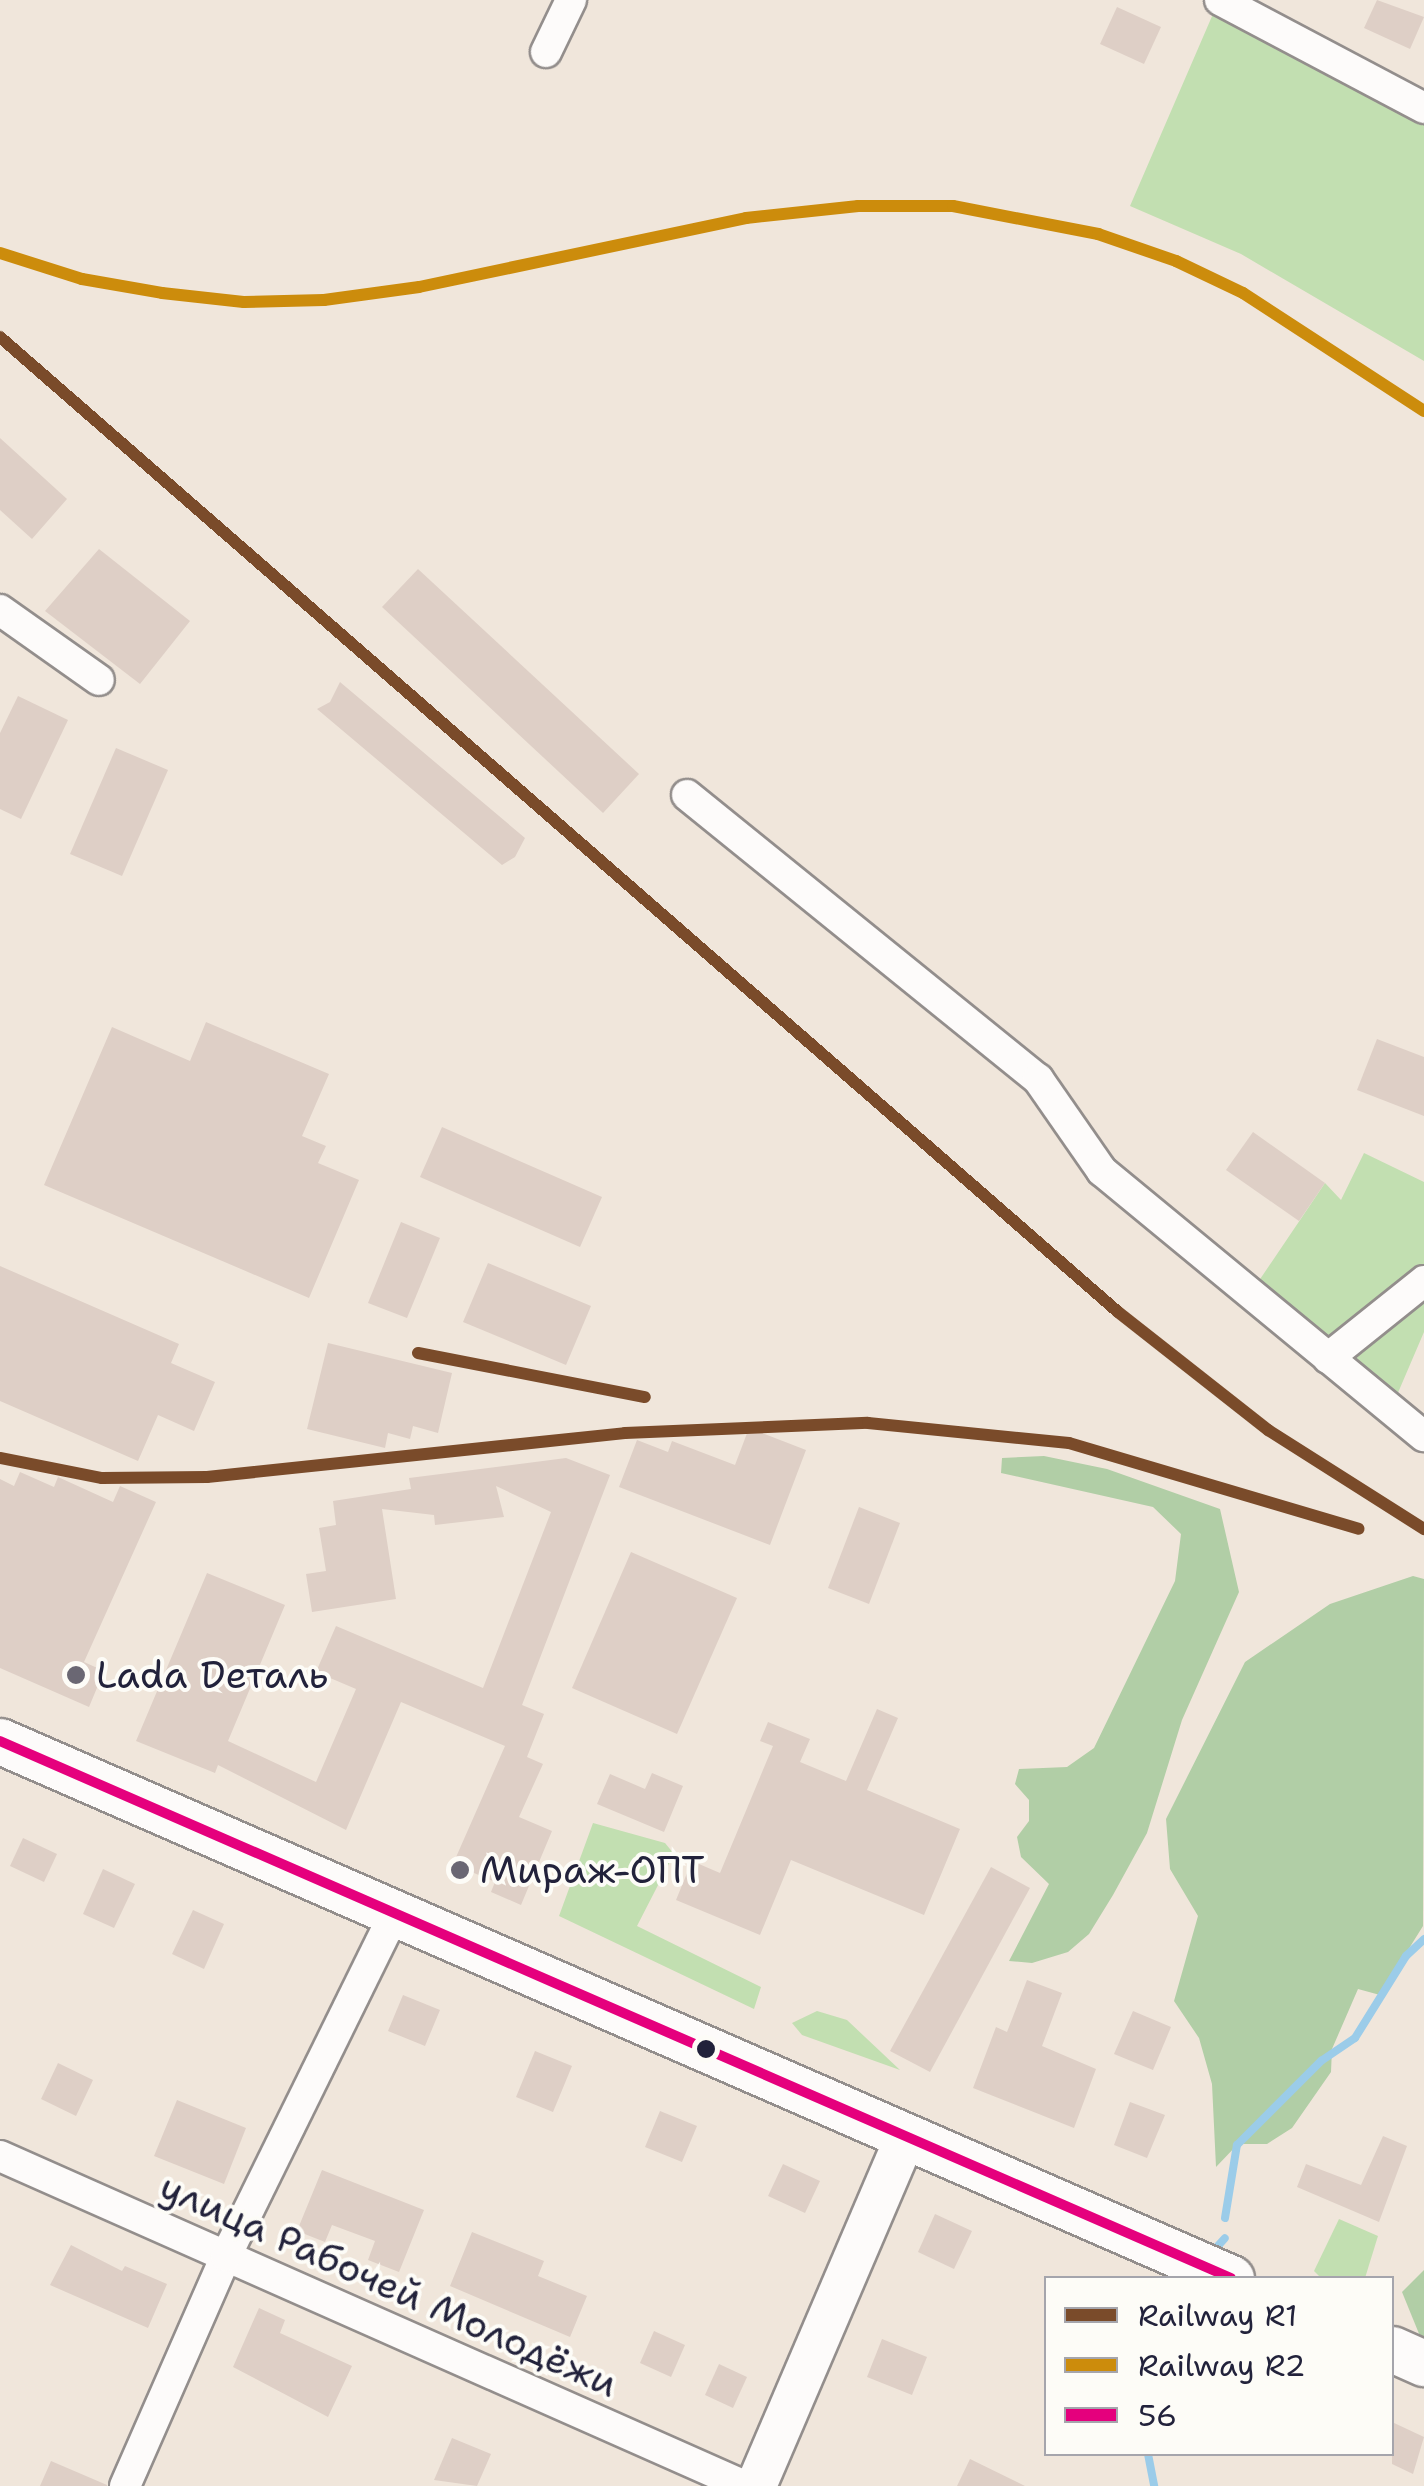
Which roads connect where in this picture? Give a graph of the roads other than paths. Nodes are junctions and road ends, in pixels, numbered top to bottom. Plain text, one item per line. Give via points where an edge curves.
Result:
1 (571, 0) edge
2 (1220, 0) edge
3 (546, 52) dead end
4 (1424, 108) edge
5 (0, 610) edge
6 (98, 680) dead end
7 (687, 796) dead end
8 (1424, 1281) edge
9 (1328, 1358) junction
10 (1424, 1436) edge
11 (0, 1741) edge
12 (394, 1913) junction
13 (906, 2136) junction
14 (0, 2156) edge
15 (226, 2256) junction
16 (1226, 2276) edge
17 (1394, 2350) edge
18 (1424, 2363) edge
19 (125, 2486) edge
20 (745, 2486) edge
21 (756, 2486) edge

1 - 3 street
2 - 4 street
5 - 6 street
7 - 9 street via 1038,1078 1102,1171
8 - 9 street
9 - 10 street
11 - 12 main road
12 - 13 main road
12 - 15 street
13 - 16 main road
13 - 21 street
14 - 15 street, улица Рабочей Молодёжи
15 - 19 street
15 - 20 street, улица Рабочей Молодёжи
17 - 18 main road

